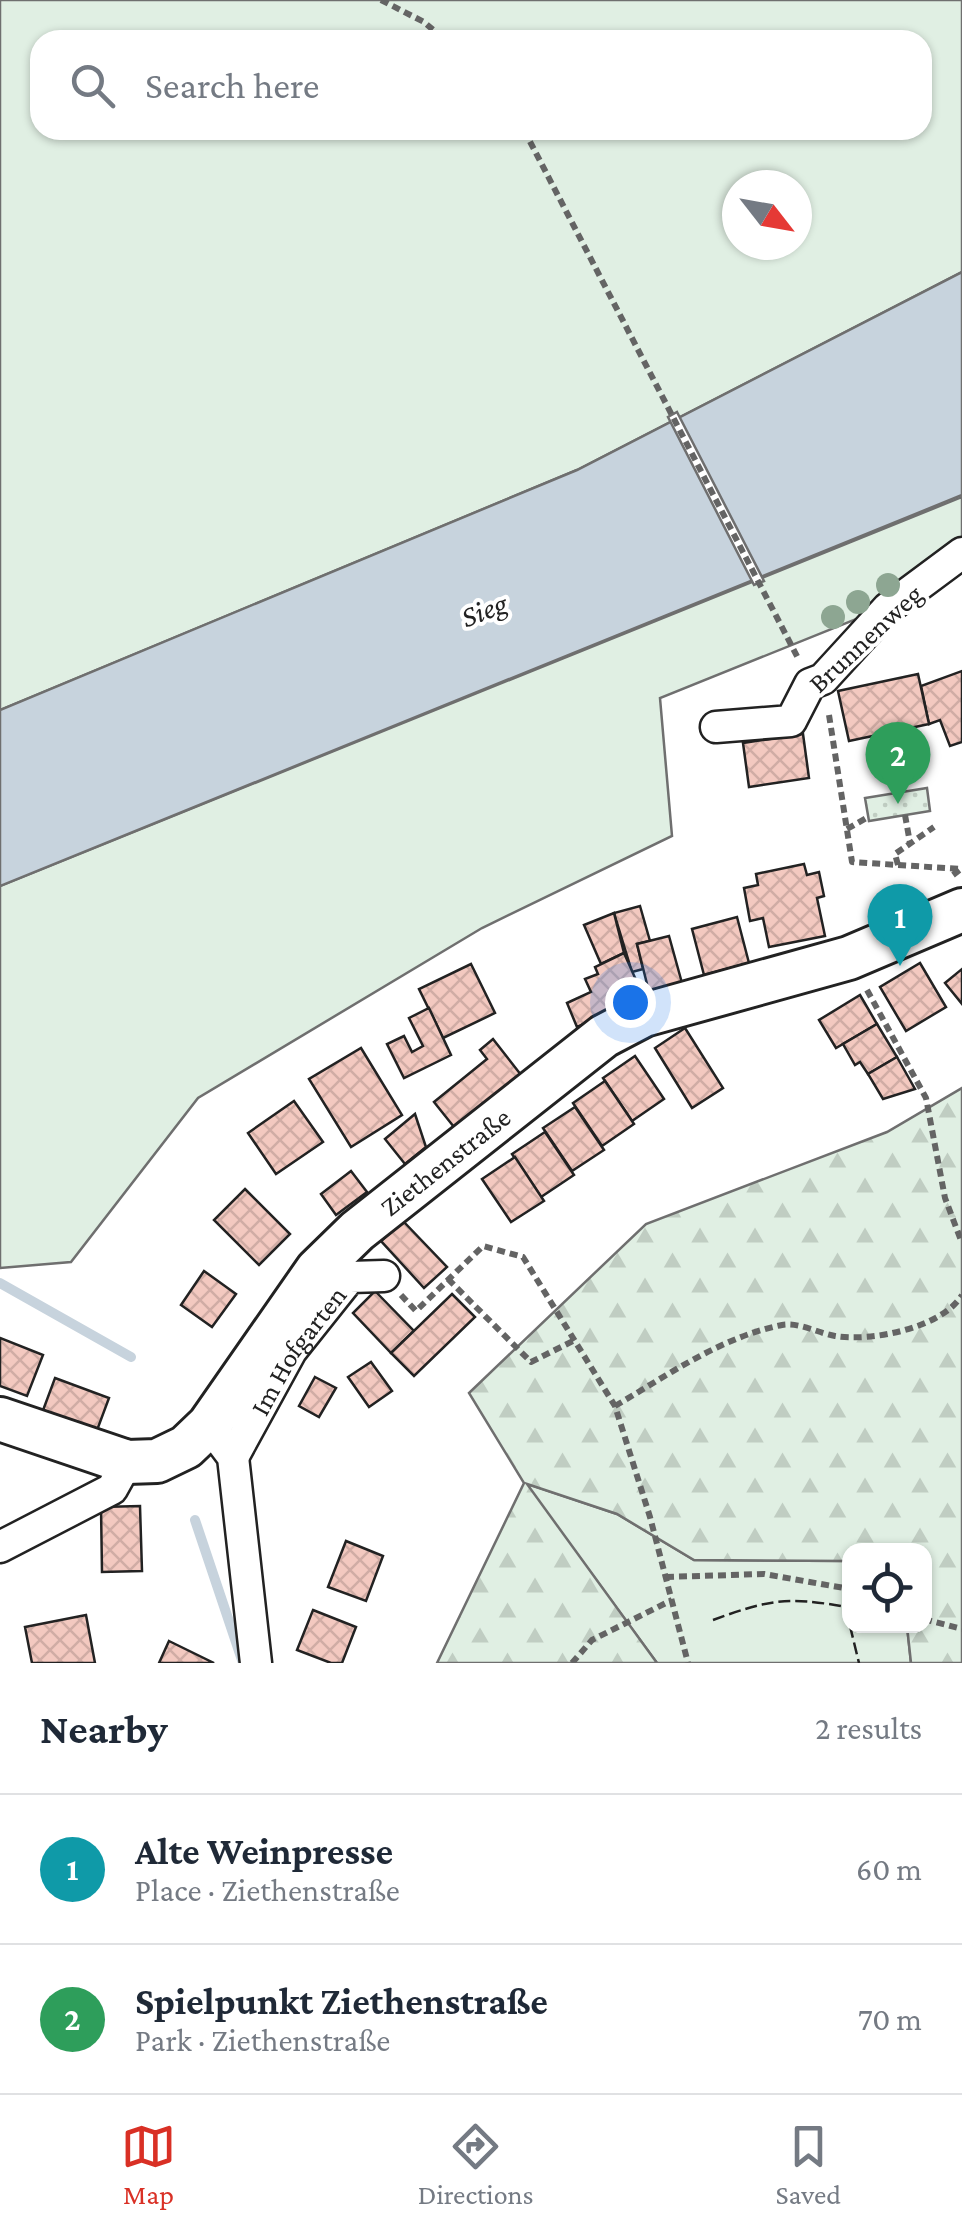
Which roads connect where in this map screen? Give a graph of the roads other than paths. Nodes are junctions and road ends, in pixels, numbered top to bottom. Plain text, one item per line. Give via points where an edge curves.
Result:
1 (962, 553) edge
2 (716, 727) dead end
3 (954, 896) edge
4 (384, 1276) road end
5 (0, 1419) edge
6 (221, 1441) junction
7 (127, 1462) junction
8 (0, 1546) edge
9 (256, 1663) edge

1 - 2 street, Brunnenweg via 813,674 792,721
3 - 6 main road, Ziethenstraße via 907,931 849,958 644,1015 604,1036 316,1270
4 - 6 street, Im Hofgarten via 350,1277
5 - 7 main road
6 - 7 main road, Ziethenstraße via 157,1461
6 - 9 street
7 - 8 street via 112,1489

